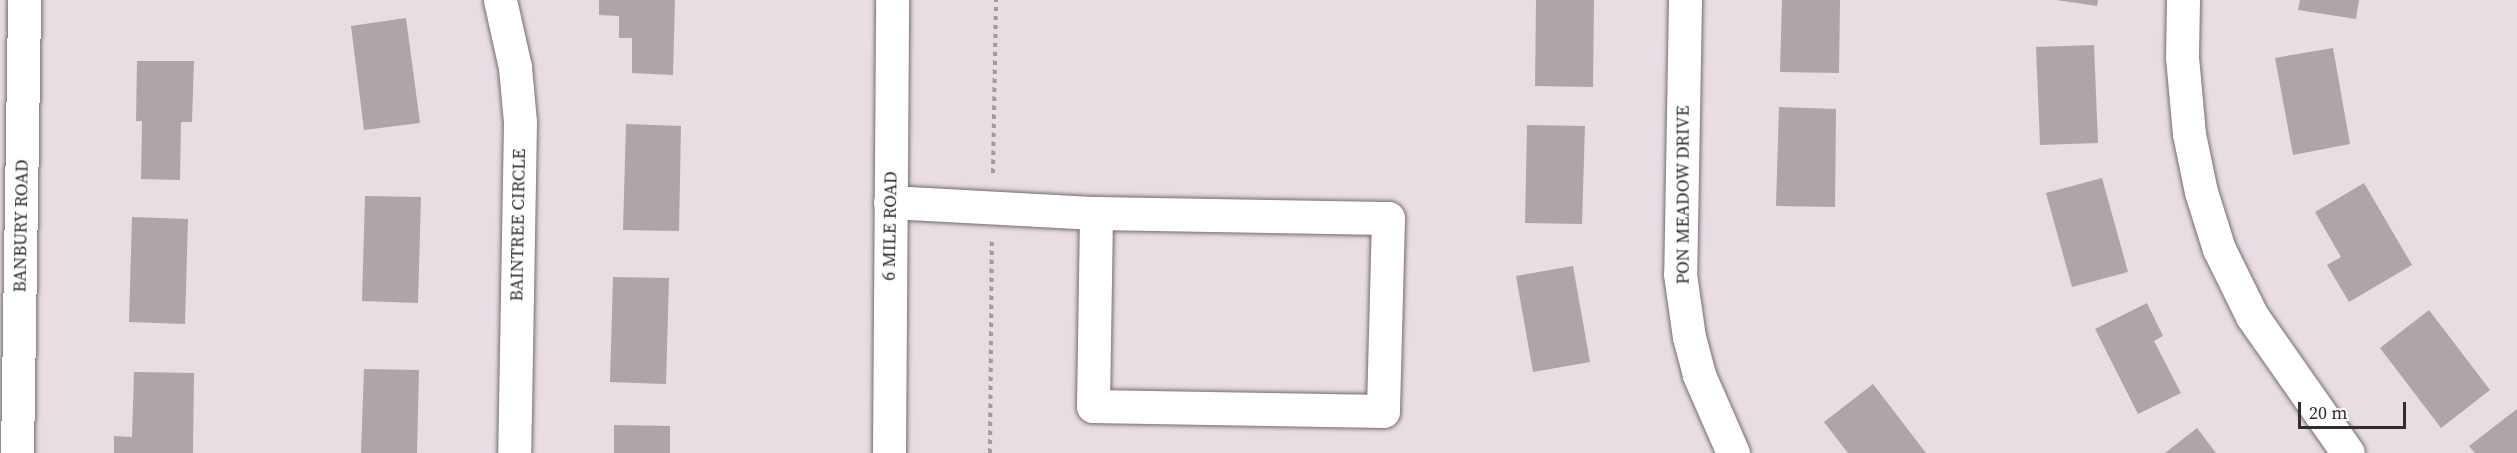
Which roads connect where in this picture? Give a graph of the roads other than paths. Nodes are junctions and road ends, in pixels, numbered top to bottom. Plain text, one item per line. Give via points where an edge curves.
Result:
1 (24, 0) edge
2 (500, 0) edge
3 (892, 0) edge
4 (1685, 0) edge
5 (2183, 0) edge
6 (890, 202) junction
7 (1096, 213) junction
8 (17, 453) edge
9 (514, 453) edge
10 (889, 453) edge
11 (1733, 453) edge
12 (2348, 453) edge

1 - 8 street, BANBURY ROAD
2 - 9 street, BAINTREE CIRCLE via 515,67 520,122
3 - 6 street, 6 MILE ROAD
4 - 11 street, PON MEADOW DRIVE via 1680,273 1689,338 1699,375
5 - 12 street via 2182,57 2189,134 2201,192 2219,249 2252,316
6 - 7 street
6 - 10 street, 6 MILE ROAD
7 - 7 street via 1388,218 1383,411 1093,406

